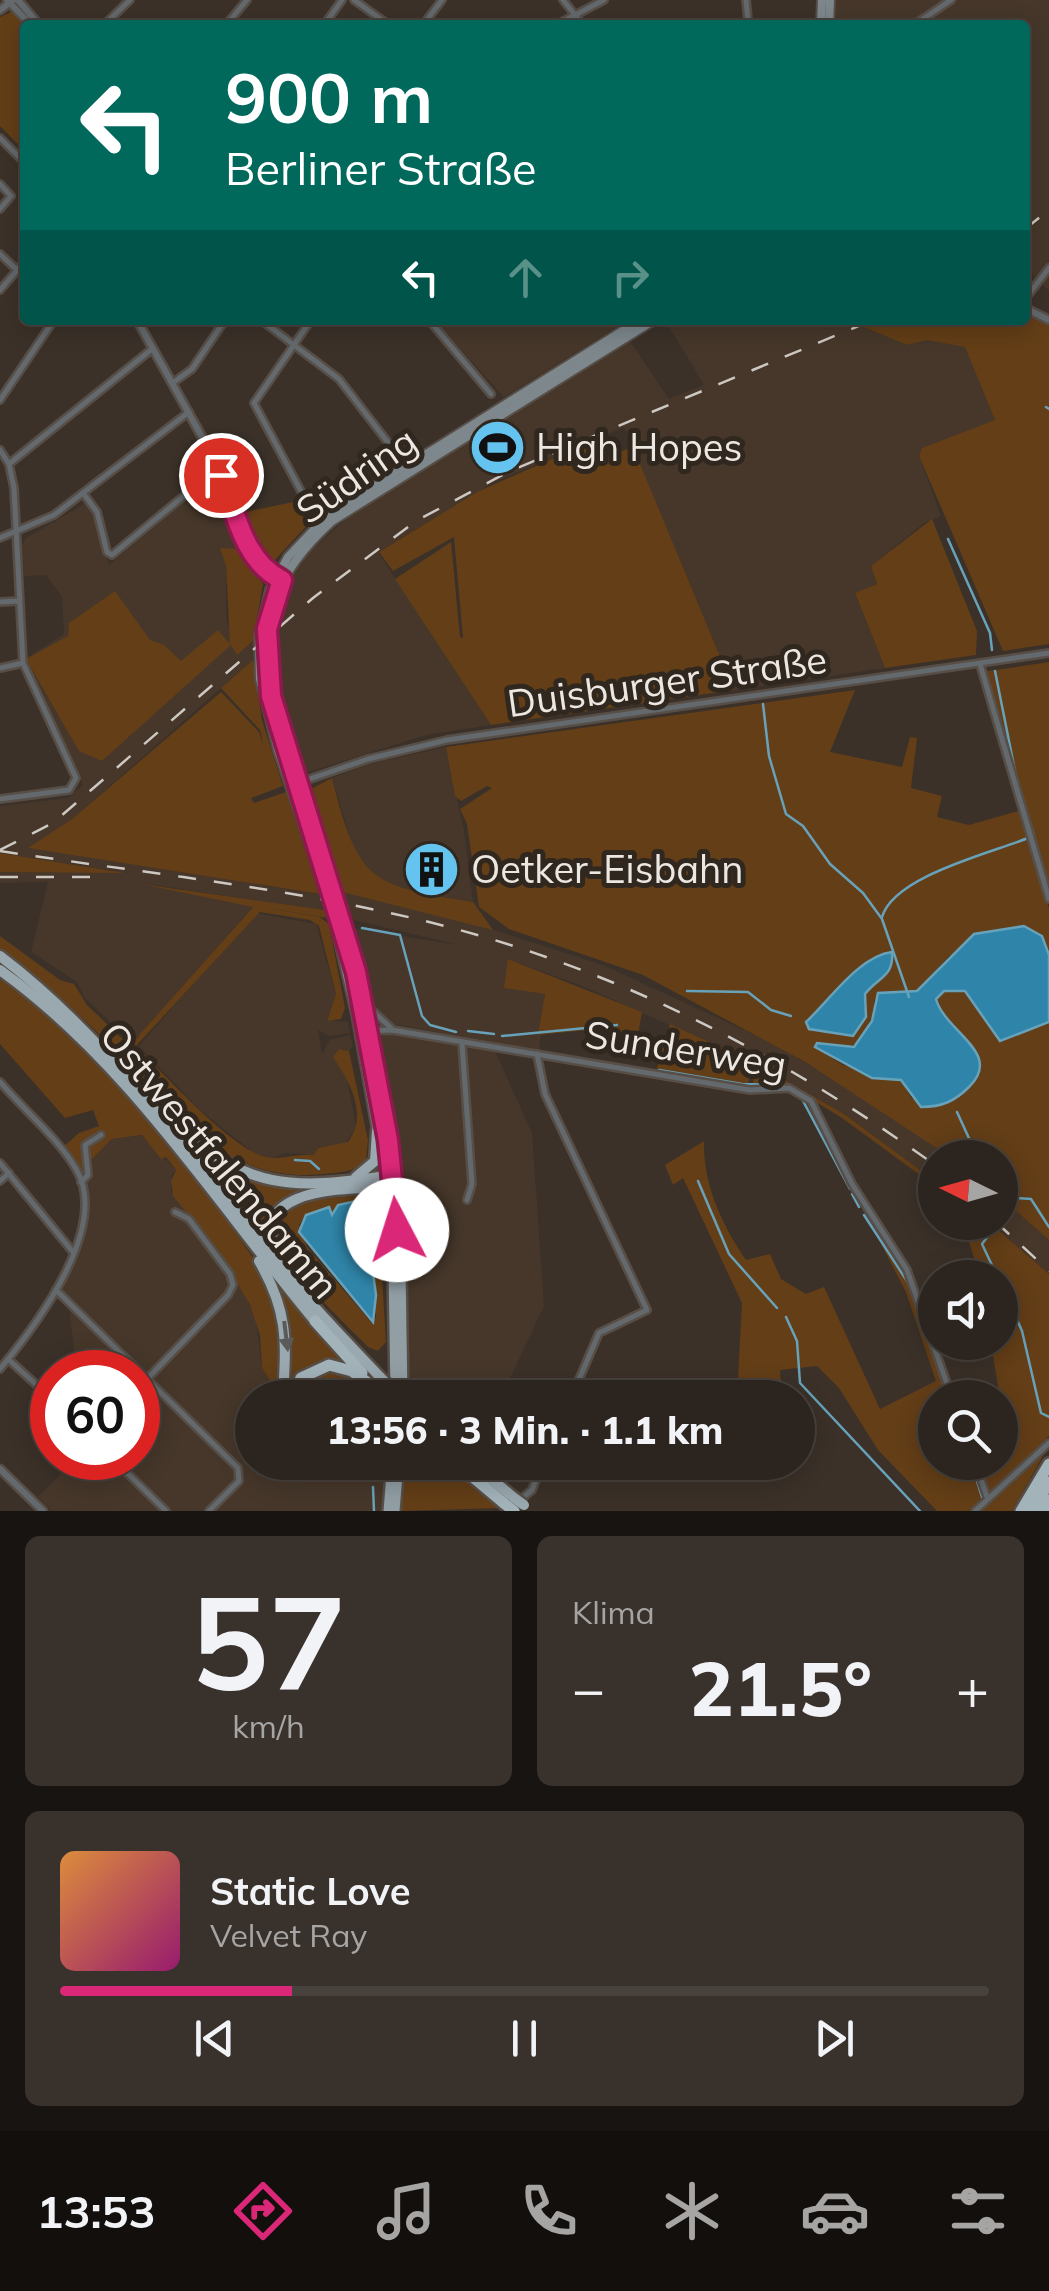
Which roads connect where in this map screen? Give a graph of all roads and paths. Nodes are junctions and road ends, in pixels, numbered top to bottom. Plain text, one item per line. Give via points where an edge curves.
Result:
1 (8, 0) edge
2 (130, 0) edge
3 (247, 0) edge
4 (354, 0) edge
5 (442, 0) edge
6 (564, 0) edge
7 (604, 0) edge
8 (746, 0) edge
9 (951, 0) edge
10 (0, 10) edge
11 (576, 16) junction
12 (26, 20) edge
13 (33, 20) edge
14 (109, 20) edge
15 (230, 20) edge
16 (382, 20) edge
17 (427, 20) edge
18 (567, 20) edge
19 (579, 20) edge
20 (748, 20) dead end
21 (921, 20) edge
22 (0, 138) edge
23 (20, 158) edge
24 (0, 184) edge
25 (0, 209) edge
26 (0, 254) edge
27 (20, 267) edge
28 (1049, 268) edge
29 (17, 270) junction
30 (0, 290) edge
31 (1030, 293) edge
32 (51, 325) edge
33 (140, 325) edge
34 (223, 325) edge
35 (268, 325) edge
36 (307, 325) edge
37 (433, 325) edge
38 (632, 325) edge
39 (646, 325) edge
40 (293, 342) junction
41 (154, 347) junction
42 (174, 382) junction
43 (490, 394) dead end
44 (0, 400) edge
45 (189, 412) junction
46 (0, 450) edge
47 (400, 458) dead end
48 (9, 464) junction
49 (221, 475) junction
50 (84, 494) junction
51 (312, 510) dead end
52 (16, 533) junction
53 (0, 538) edge
54 (279, 578) junction
55 (0, 602) edge
56 (20, 602) junction
57 (1049, 654) edge
58 (23, 663) junction
59 (980, 664) junction
60 (0, 668) edge
61 (294, 785) junction
62 (0, 799) edge
63 (1049, 899) edge
64 (0, 956) edge
65 (0, 970) edge
66 (363, 1002) junction
67 (362, 1032) junction
68 (404, 1032) junction
69 (462, 1042) junction
70 (537, 1054) junction
71 (0, 1082) edge
72 (153, 1104) junction
73 (378, 1132) junction
74 (101, 1135) dead end
75 (0, 1163) edge
76 (9, 1173) junction
77 (0, 1181) edge
78 (345, 1181) junction
79 (81, 1182) junction
80 (388, 1182) junction
81 (468, 1200) dead end
82 (175, 1212) dead end
83 (240, 1230) junction
84 (62, 1234) junction
85 (79, 1238) junction
86 (74, 1252) junction
87 (289, 1278) junction
88 (56, 1290) junction
89 (314, 1321) joint
90 (117, 1350) edge
91 (8, 1359) junction
92 (160, 1366) edge
93 (0, 1369) edge
94 (30, 1379) edge
95 (285, 1380) edge
96 (300, 1380) edge
97 (364, 1380) edge
98 (369, 1380) edge
99 (383, 1380) edge
100 (398, 1380) edge
101 (579, 1380) edge
102 (946, 1380) edge
103 (160, 1392) edge
104 (1049, 1443) edge
105 (1049, 1464) edge
106 (0, 1469) edge
107 (134, 1480) edge
108 (395, 1480) edge
109 (480, 1480) edge
110 (490, 1480) edge
111 (536, 1480) edge
112 (980, 1480) edge
113 (1049, 1482) edge
114 (987, 1498) junction
115 (1049, 1500) edge
116 (516, 1506) edge
117 (42, 1511) edge
118 (166, 1511) edge
119 (209, 1511) edge
120 (392, 1511) edge
121 (975, 1511) edge
122 (1021, 1511) edge
123 (1032, 1511) edge
124 (1043, 1511) edge

1 - 10 street
1 - 12 street
1 - 13 street
2 - 14 street
3 - 15 street
4 - 16 street
5 - 17 street
6 - 11 street
7 - 11 street
8 - 20 street
9 - 21 street
11 - 18 street
11 - 19 street
22 - 23 street
24 - 25 street via 11,196
26 - 29 street
27 - 29 street
28 - 31 street
29 - 30 street
32 - 44 street
33 - 41 street
34 - 42 street via 192,369
35 - 40 street
36 - 40 street
37 - 43 street
38 - 54 main road, Südring via 326,517 300,541
39 - 54 main road, Südring via 332,522
40 - 47 street via 358,398
40 - 51 street via 254,403
41 - 42 street
41 - 48 street
42 - 45 street
45 - 49 street
45 - 50 street
46 - 48 street
48 - 52 street
49 - 50 street via 112,555
49 - 54 street via 250,550
50 - 52 street
52 - 53 street
52 - 56 street
54 - 61 main road, Südring via 262,617 258,652 268,715
55 - 56 street
56 - 58 street
57 - 59 street, Duisburger Straße
58 - 60 street
58 - 62 street via 76,782 69,790
59 - 61 street, Duisburger Straße via 447,740 368,758
59 - 63 street
61 - 66 main road, Südring via 332,884
61 - 67 main road, Südring
64 - 72 highway, Ostwestfalendamm via 69,1012
65 - 83 highway, Ostwestfalendamm via 63,1021 122,1082
66 - 67 main road, Südring
66 - 68 street, Sunderweg via 380,1022
67 - 68 street, Sunderweg
67 - 73 main road, Südring
67 - 80 main road, Südring
68 - 69 street, Sunderweg
69 - 70 street, Sunderweg
69 - 81 street
70 - 101 street via 545,1094 648,1310 600,1333
70 - 102 street, Sunderweg via 750,1090 789,1088 808,1098 907,1270
71 - 79 street
72 - 78 highway via 213,1156 248,1176 293,1185
72 - 87 highway, Ostwestfalendamm
73 - 78 highway via 373,1165
73 - 80 main road, Südring
74 - 79 street via 85,1144 88,1174
75 - 76 street
76 - 77 street
76 - 84 street
78 - 80 highway
79 - 85 street
80 - 87 highway via 314,1193 282,1208 272,1235
80 - 100 main road, Südring
82 - 92 street via 189,1219 232,1284
83 - 89 highway, Ostwestfalendamm
83 -> 95 highway via 270,1280 285,1323
84 - 85 street
84 - 86 street
85 - 86 street
86 - 88 street
87 - 99 highway, Ostwestfalendamm, bridge
88 - 90 street
88 - 91 street
89 - 98 highway, Ostwestfalendamm
91 - 93 street
91 - 94 street
96 - 97 highway via 328,1364
103 - 119 street via 240,1472
104 - 114 street
105 - 122 highway
106 - 117 street
107 - 118 street
108 - 120 main road
109 - 116 highway
110 - 116 highway
111 - 116 street
112 - 114 street
113 - 123 highway
114 - 121 street
115 - 124 highway

